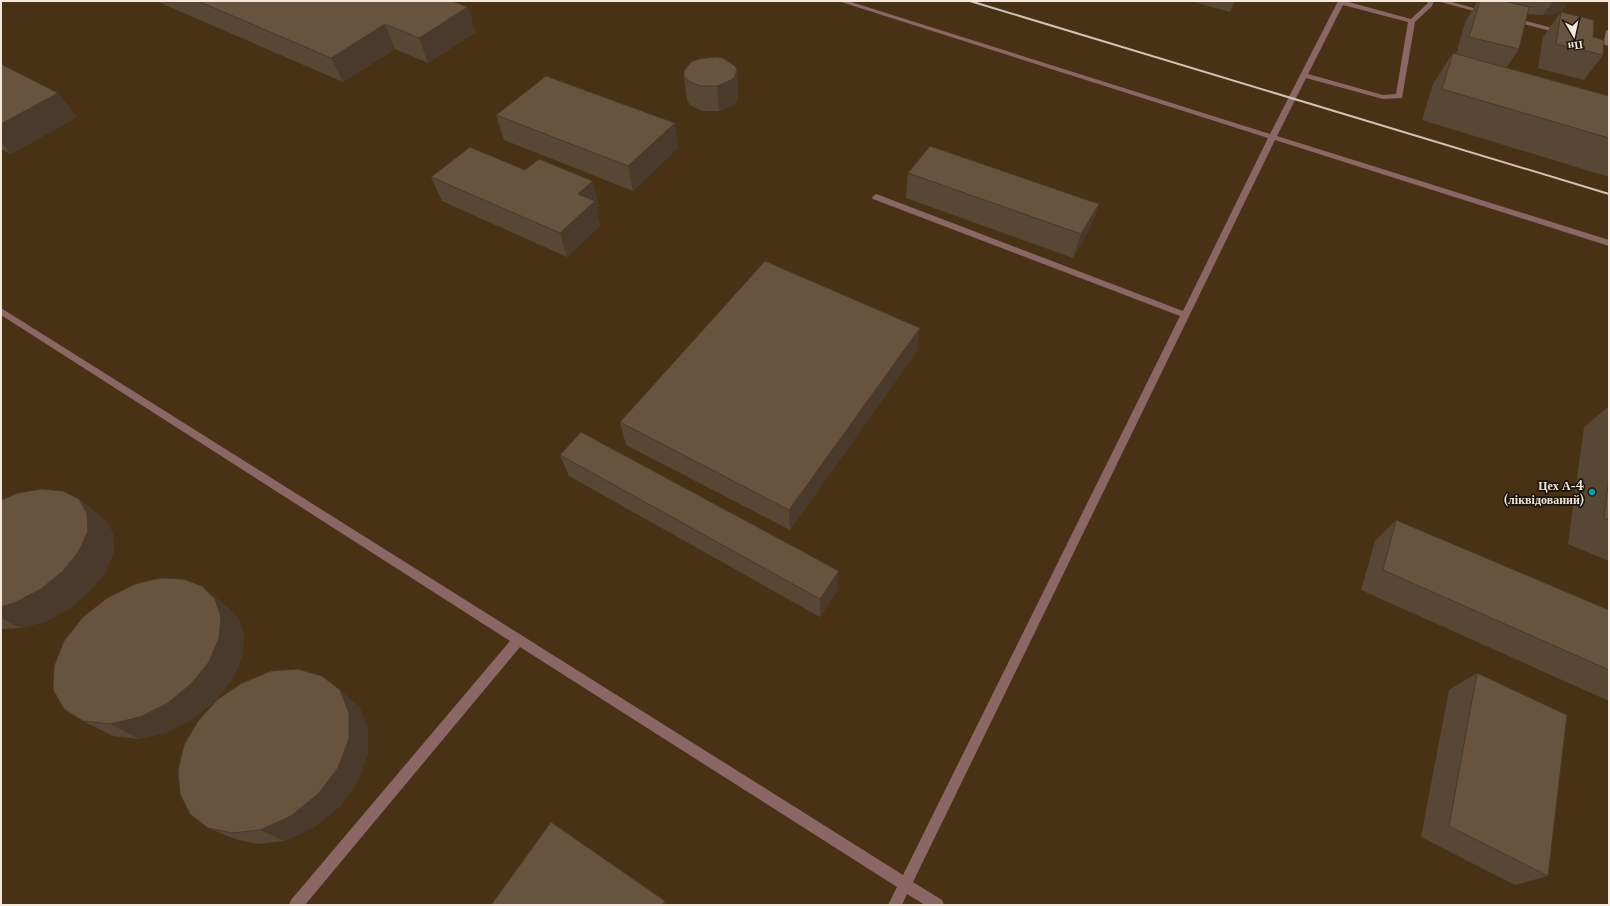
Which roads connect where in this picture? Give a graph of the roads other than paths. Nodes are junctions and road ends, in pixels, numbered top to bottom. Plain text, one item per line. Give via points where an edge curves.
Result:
1 (841, 1) edge
2 (1431, 1) edge
3 (1440, 1) edge
4 (1341, 2) edge
5 (1493, 15) edge
6 (1508, 18) edge
7 (1412, 22) junction
8 (1609, 31) edge
9 (1569, 34) edge
10 (1584, 38) edge
11 (1608, 44) edge
12 (1304, 75) junction
13 (1272, 138) junction
14 (876, 197) dead end
15 (1609, 243) edge
16 (1, 311) edge
17 (1185, 315) junction
18 (519, 639) junction
19 (905, 884) junction
20 (296, 905) edge
21 (895, 905) edge
22 (937, 905) edge

1 - 13 lane
2 - 7 lane
3 - 5 lane
4 - 7 lane
4 - 12 lane
6 - 9 lane
7 - 12 lane via 1399,96 1383,97
8 - 11 lane
10 - 11 lane
12 - 13 lane
13 - 15 lane
13 - 17 lane
14 - 17 lane
16 - 18 lane
17 - 19 lane
18 - 19 lane
18 - 20 lane
19 - 21 lane
19 - 22 lane

